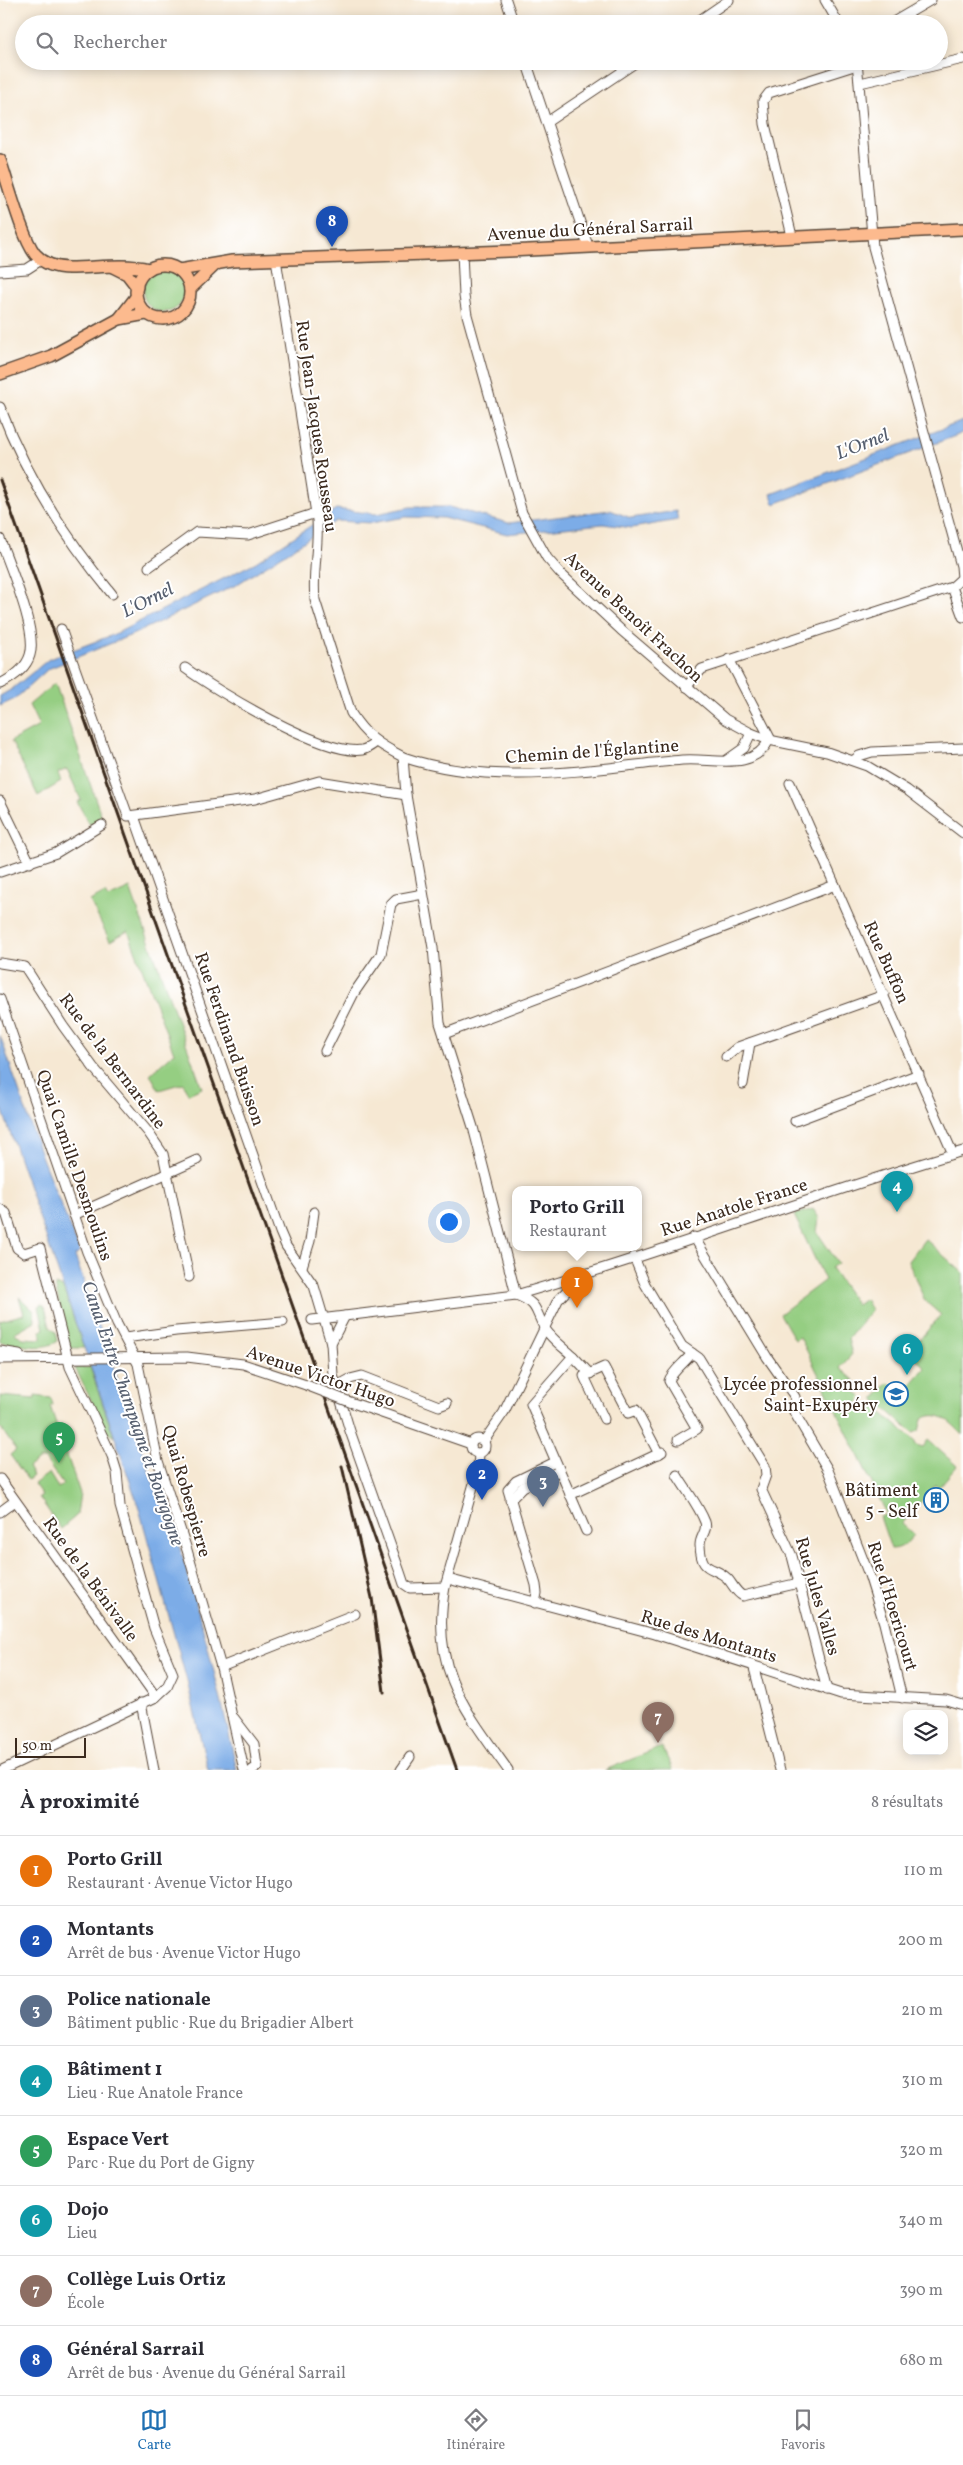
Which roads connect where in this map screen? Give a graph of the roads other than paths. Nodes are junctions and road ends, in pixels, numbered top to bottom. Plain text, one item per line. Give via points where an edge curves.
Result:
1 (506, 0) edge
2 (730, 0) edge
3 (931, 0) edge
4 (828, 1) edge
5 (511, 15) edge
6 (708, 15) edge
7 (835, 15) edge
8 (905, 15) edge
9 (963, 59) edge
10 (948, 62) edge
11 (529, 70) edge
12 (625, 70) edge
13 (836, 70) edge
14 (858, 70) edge
15 (916, 70) edge
16 (860, 83) junction
17 (547, 122) junction
18 (0, 160) edge
19 (963, 229) edge
20 (870, 233) junction
21 (792, 236) junction
22 (588, 246) junction
23 (462, 253) junction
24 (276, 259) junction
25 (41, 260) junction
26 (218, 263) junction
27 (113, 267) junction
28 (149, 269) junction
29 (179, 270) junction
30 (0, 271) edge
31 (190, 289) junction
32 (136, 292) junction
33 (146, 314) junction
34 (119, 319) junction
35 (0, 374) edge
36 (0, 407) edge
37 (316, 516) junction
38 (0, 539) edge
39 (149, 567) dead end
40 (962, 578) edge
41 (952, 588) junction
42 (112, 594) dead end
43 (963, 617) edge
44 (61, 629) dead end
45 (729, 659) junction
46 (185, 668) dead end
47 (0, 684) edge
48 (686, 687) junction
49 (751, 733) junction
50 (770, 740) junction
51 (375, 743) junction
52 (963, 748) edge
53 (404, 757) junction
54 (854, 760) junction
55 (724, 762) junction
56 (790, 783) dead end
57 (406, 795) junction
58 (0, 801) edge
59 (131, 816) junction
60 (102, 824) dead end
61 (963, 833) edge
62 (30, 863) junction
63 (0, 872) edge
64 (835, 885) junction
65 (423, 894) junction
66 (0, 963) edge
67 (884, 995) junction
68 (0, 998) edge
69 (444, 1034) junction
70 (750, 1043) junction
71 (325, 1051) dead end
72 (726, 1057) dead end
73 (919, 1074) junction
74 (743, 1084) dead end
75 (795, 1121) dead end
76 (963, 1151) edge
77 (953, 1154) junction
78 (197, 1160) dead end
79 (165, 1173) junction
80 (0, 1209) edge
81 (314, 1212) dead end
82 (74, 1214) junction
83 (694, 1237) junction
84 (634, 1257) junction
85 (302, 1267) junction
86 (582, 1276) junction
87 (189, 1277) dead end
88 (516, 1295) junction
89 (345, 1316) junction
90 (325, 1318) junction
91 (312, 1320) dead end
92 (283, 1322) dead end
93 (544, 1328) junction
94 (125, 1338) junction
95 (331, 1343) junction
96 (0, 1351) edge
97 (692, 1353) junction
98 (573, 1356) junction
99 (132, 1357) junction
100 (36, 1358) junction
101 (67, 1358) junction
102 (0, 1359) edge
103 (590, 1374) junction
104 (337, 1386) junction
105 (448, 1403) dead end
106 (604, 1419) dead end
107 (678, 1440) dead end
108 (484, 1441) junction
109 (471, 1444) junction
110 (479, 1453) junction
111 (555, 1462) junction
112 (559, 1471) junction
113 (677, 1475) dead end
114 (0, 1479) edge
115 (570, 1495) junction
116 (510, 1500) junction
117 (15, 1501) junction
118 (0, 1512) edge
119 (586, 1531) dead end
120 (446, 1583) junction
121 (799, 1583) junction
122 (535, 1603) junction
123 (355, 1614) dead end
124 (222, 1667) junction
125 (754, 1668) junction
126 (827, 1690) junction
127 (156, 1697) junction
128 (902, 1698) junction
129 (141, 1703) junction
130 (963, 1705) edge
131 (232, 1715) junction
132 (410, 1757) dead end
133 (2, 1770) edge
134 (154, 1770) edge
135 (244, 1770) edge
136 (252, 1770) edge
137 (401, 1770) edge
138 (508, 1770) edge
139 (780, 1770) edge

1 - 5 street
2 - 6 street
3 - 8 street
4 - 7 street
9 - 10 street
11 - 17 street
12 - 17 street
13 - 21 street via 769,93 763,101 765,124
14 - 16 street
15 - 16 street
16 - 20 street
17 - 22 street
18 - 25 main road via 29,242
19 - 20 main road, Avenue du Général Sarrail
20 - 21 main road, Avenue du Général Sarrail
20 - 40 street
21 - 22 main road, Avenue du Général Sarrail
22 - 23 main road, Avenue du Général Sarrail
23 - 24 main road, Avenue du Général Sarrail
23 - 48 street, Avenue Benoît Frachon via 468,314 522,513 534,538 561,574
24 - 26 main road, Avenue du Général Sarrail
24 - 37 street, Rue Jean-Jacques Rousseau
25 - 27 main road via 62,268
25 - 30 street via 27,269
26 - 29 main road, Avenue du Général Sarrail
26 - 31 main road
27 - 28 main road via 132,265
27 - 32 main road via 128,274
28 - 29 main road via 162,265
28 - 32 main road via 141,276
29 - 31 main road
31 - 33 main road via 186,307 176,316 158,319
32 - 33 main road
32 - 34 main road
33 - 34 main road
34 - 35 main road via 51,356
36 - 42 street via 34,484 69,538
37 - 39 street via 248,535 197,532
37 - 51 street, Rue Jean-Jacques Rousseau via 318,535 313,588 318,612 351,713
38 - 47 street via 32,643 26,663 14,676
40 - 41 street
41 - 43 street
41 - 45 street
44 - 59 street, Rue Ferdinand Buisson
45 - 48 street via 702,669
45 - 50 street
46 - 51 street via 228,696 294,731 349,749 360,750
48 - 49 street, Avenue Benoît Frachon via 725,719
49 - 50 street, Avenue Benoît Frachon
49 - 55 street via 744,748
50 - 54 street, Avenue Benoît Frachon
50 - 55 street, Chemin de l'Églantine via 756,756
51 - 53 street, Rue Jean-Jacques Rousseau
52 - 54 street via 872,752
53 - 55 street, Chemin de l'Églantine via 446,769 506,774 610,769 685,760
53 - 57 street
54 - 61 street, Avenue Benoît Frachon via 898,784
56 - 64 street, Rue Buffon
57 - 59 street via 319,781 255,799
57 - 65 street
58 - 62 street
59 - 85 street, Rue Ferdinand Buisson via 280,1232
60 - 62 street via 66,848
62 - 63 street
64 - 67 street, Rue Buffon
64 - 69 street
65 - 69 street via 433,948 436,999
65 - 71 street via 396,899 391,904 381,954 354,993
66 - 79 street, Rue de la Bernardine via 25,967 84,1055 163,1154
67 - 70 street
67 - 73 street, Rue Buffon
68 - 82 street, Quai Camille Desmoulins
69 - 88 street
70 - 72 street via 738,1047
70 - 74 street
73 - 75 street
73 - 77 street, Rue Buffon
76 - 77 street, Rue Anatole France
77 - 83 street, Rue Anatole France
78 - 79 street
79 - 82 street
79 - 87 street, Rue de la Bernardine
80 - 101 street via 6,1213 18,1248 24,1254 40,1248
81 - 85 street
82 - 94 street, Quai Camille Desmoulins via 98,1279
83 - 84 street, Rue Anatole France
83 - 128 street, Rue d'Hoericourt via 795,1397 794,1412 828,1470 884,1623
84 - 86 street, Rue Anatole France
84 - 97 street, Rue Jules Valles via 645,1284 682,1346
85 - 90 street, Rue Ferdinand Buisson via 314,1286
86 - 88 street, Rue Anatole France
86 - 93 street via 562,1296
88 - 89 street, Rue Anatole France
88 - 93 street via 533,1304
89 - 90 street, Rue Anatole France
89 - 95 street
90 - 91 street, Rue Anatole France
90 - 95 street, Rue des Montants
92 - 94 street
93 - 98 street
93 - 108 street via 504,1412
94 - 99 street, Quai Robespierre
95 - 104 street, Rue des Montants
96 - 100 street, Avenue Victor Hugo
97 - 107 street via 685,1364 671,1374 669,1382 697,1429
97 - 121 street, Rue Jules Valles via 699,1358 765,1466 766,1475 761,1489 792,1556
98 - 103 street
98 - 111 street via 531,1404
99 - 101 street, Avenue Victor Hugo
99 - 109 street, Avenue Victor Hugo, bridge via 187,1357 265,1370
99 - 124 street, Quai Robespierre via 160,1470 188,1550
100 - 101 street, Avenue Victor Hugo
100 - 102 street, Avenue Victor Hugo
101 - 127 street via 112,1456 120,1506 154,1628 173,1674 167,1687
103 - 106 street via 584,1376
103 - 115 street via 604,1367 628,1413 636,1410 661,1453
104 - 105 street via 362,1376 439,1406
104 - 120 street, Rue des Montants via 404,1584 414,1589
108 - 109 street via 476,1439
108 - 110 street via 485,1450
109 - 110 street via 473,1451
110 - 120 street via 478,1469
111 - 112 street
111 - 116 street via 510,1485
112 - 115 street
112 - 116 street via 523,1487
113 - 121 street via 705,1521 706,1531 700,1545 702,1558 710,1570 725,1576 743,1596
114 - 117 street, Rue de la Bénivalle
115 - 119 street
116 - 122 street via 536,1585
117 - 118 street
117 - 127 street, Rue de la Bénivalle
120 - 122 street, Rue des Montants
120 - 138 street via 442,1636 447,1668 457,1693
121 - 126 street, Rue Jules Valles
122 - 125 street, Rue des Montants via 655,1634
123 - 124 street
124 - 131 street, Quai Robespierre
125 - 126 street, Rue des Montants
125 - 139 street
126 - 128 street, Rue des Montants via 854,1696
127 - 129 street
128 - 130 street, Rue des Montants via 946,1700
129 - 133 street
129 - 134 street
131 - 135 street, Quai Robespierre
131 - 136 street via 254,1744 258,1758 257,1767
132 - 137 street

